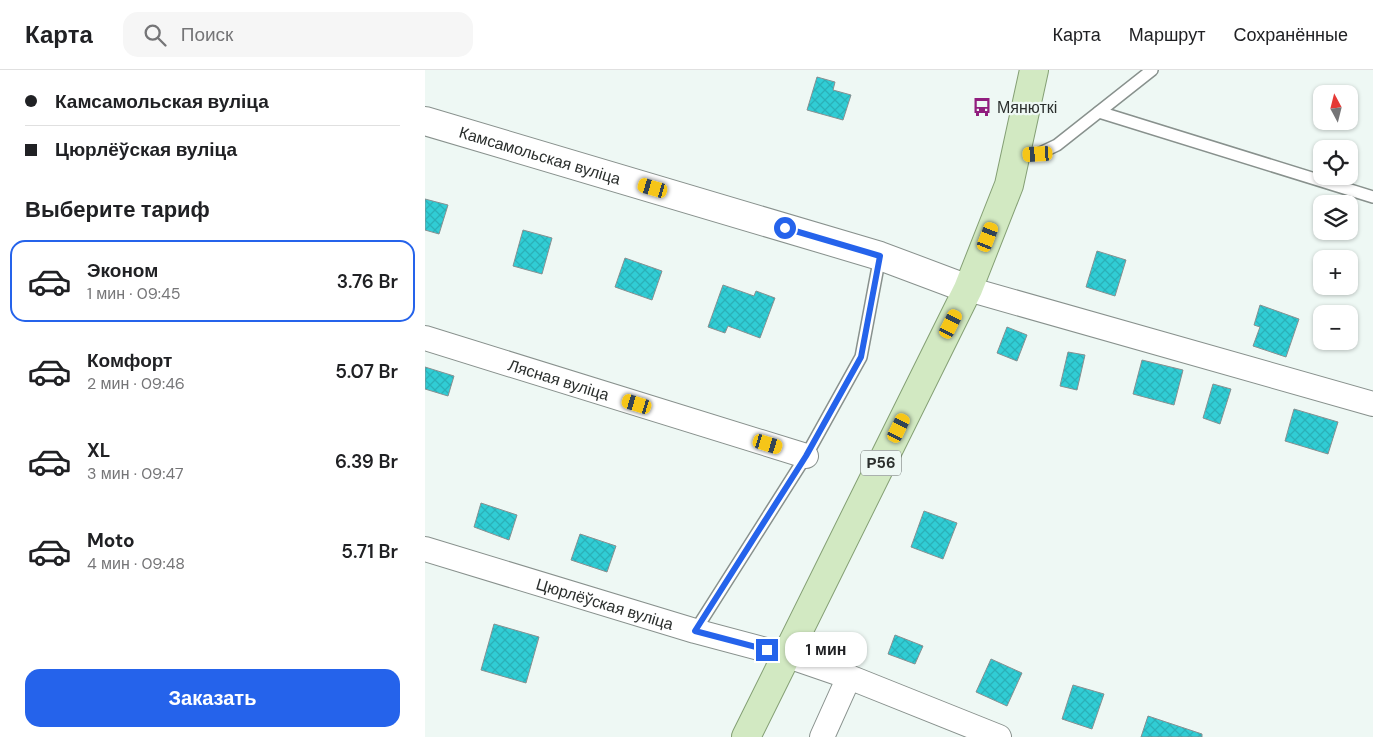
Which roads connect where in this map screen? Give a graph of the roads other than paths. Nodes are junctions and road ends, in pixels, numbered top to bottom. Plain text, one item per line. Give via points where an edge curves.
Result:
1 (1034, 70) edge
2 (1153, 70) edge
3 (1099, 112) junction
4 (425, 121) edge
5 (1015, 155) junction
6 (1373, 196) edge
7 (880, 256) junction
8 (968, 289) junction
9 (425, 338) edge
10 (1373, 404) edge
11 (806, 456) junction
12 (425, 549) edge
13 (695, 631) junction
14 (785, 655) junction
15 (849, 677) junction
16 (745, 737) edge
17 (823, 737) edge
18 (999, 737) edge

1 - 5 main road, Р56
2 - 3 lane
3 - 5 lane via 1057,145 1038,154
3 - 6 lane
4 - 7 street, Камсамольская вуліца
5 - 8 main road, Р56 via 1009,185
7 - 8 street, Камсамольская вуліца
7 - 11 lane via 861,357
8 - 10 street
8 - 14 main road, Р56
9 - 11 street, Лясная вуліца
11 - 13 lane
12 - 13 street, Цюрлёўская вуліца
13 - 14 street, Цюрлёўская вуліца
14 - 15 street, Цюрлёўская вуліца
14 - 16 main road, Р56
15 - 17 street
15 - 18 street, Цюрлёўская вуліца

